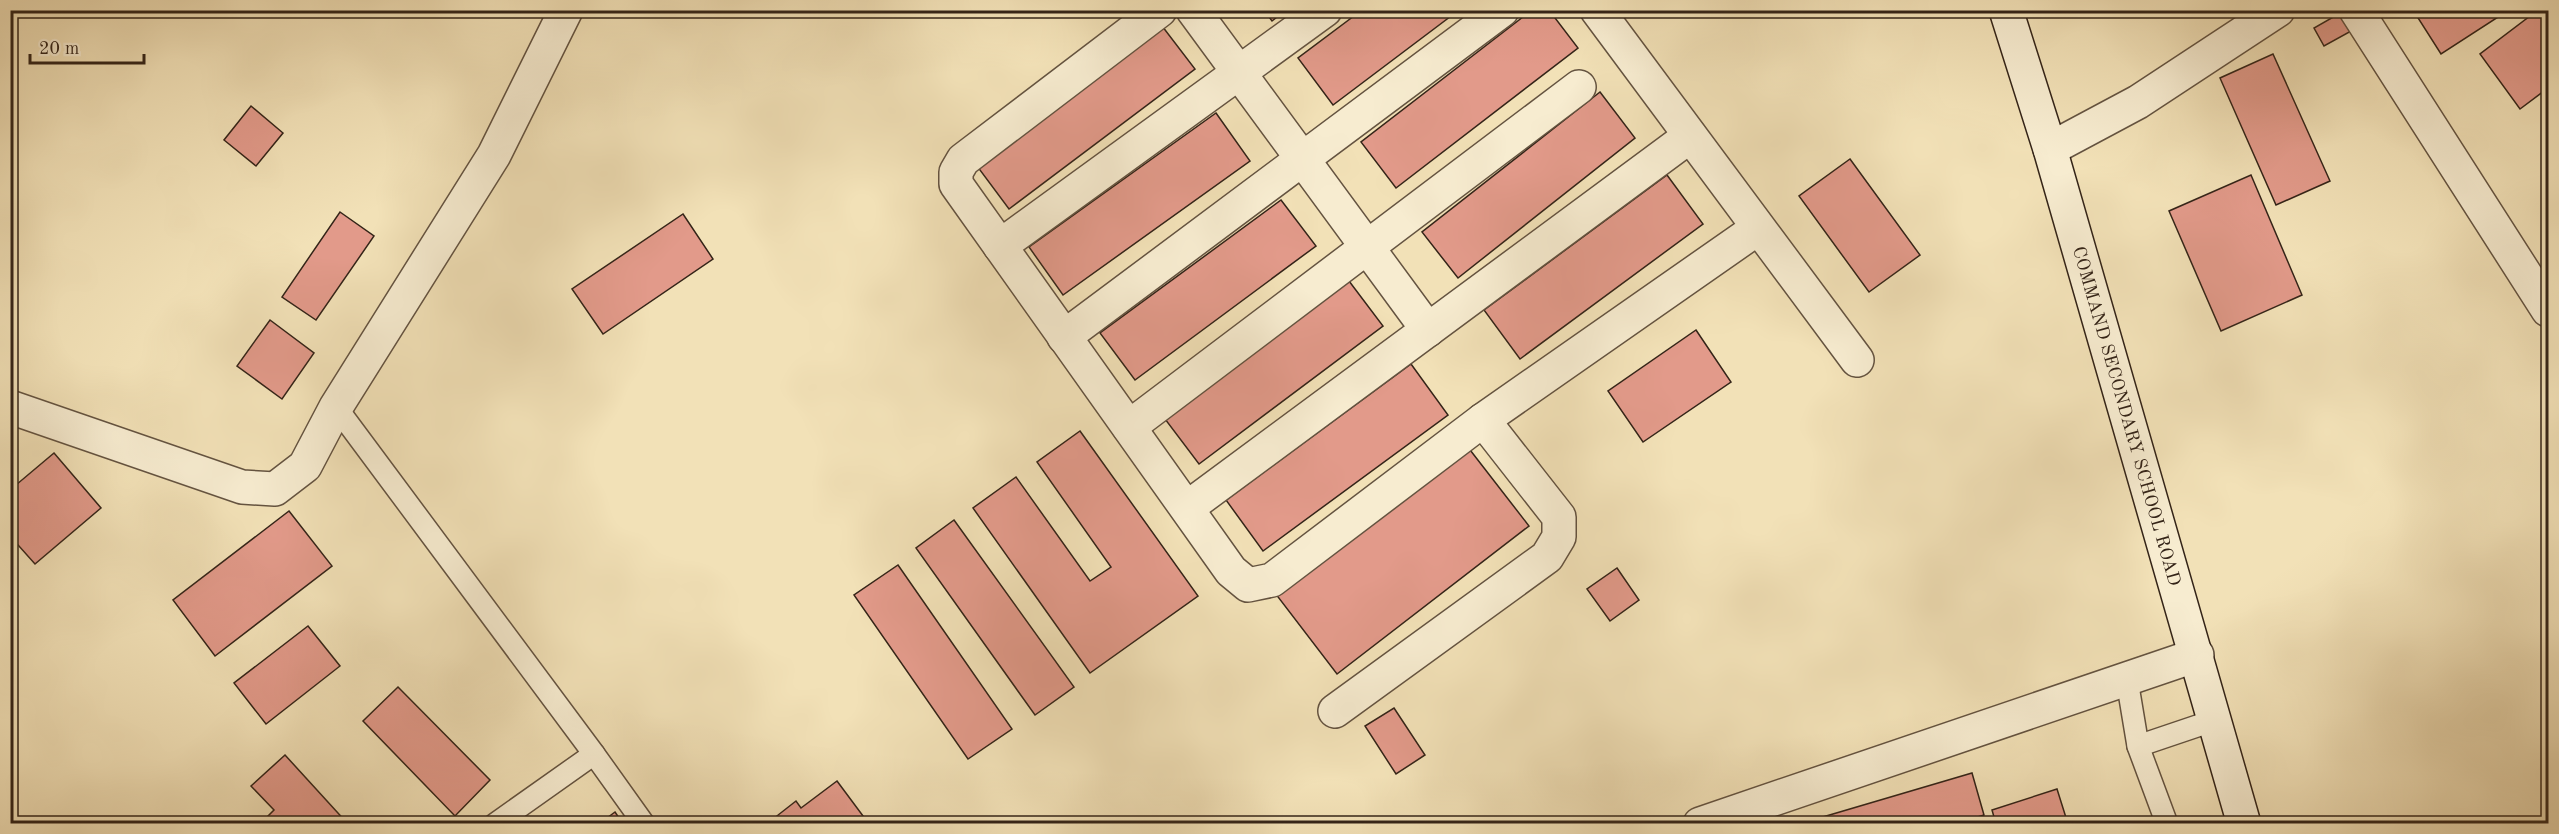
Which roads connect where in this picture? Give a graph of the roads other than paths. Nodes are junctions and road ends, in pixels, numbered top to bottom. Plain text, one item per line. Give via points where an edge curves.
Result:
1 (566, 10) edge
2 (1160, 10) edge
3 (1193, 10) edge
4 (1325, 10) edge
5 (1502, 10) edge
6 (1597, 10) edge
7 (2006, 10) edge
8 (2278, 10) edge
9 (2356, 10) edge
10 (1240, 74) junction
11 (1579, 87) dead end
12 (1690, 136) junction
13 (2050, 149) junction
14 (1303, 160) junction
15 (1758, 228) junction
16 (1000, 246) junction
17 (1366, 246) junction
18 (2548, 310) edge
19 (1428, 330) junction
20 (1064, 337) junction
21 (1857, 360) dead end
22 (10, 407) edge
23 (336, 407) junction
24 (1483, 420) junction
25 (1129, 427) junction
26 (1187, 508) junction
27 (2196, 655) junction
28 (2127, 680) junction
29 (1335, 711) dead end
30 (2215, 720) junction
31 (2138, 746) junction
32 (594, 754) junction
33 (495, 824) edge
34 (644, 824) edge
35 (1700, 824) edge
36 (2167, 824) edge
37 (2244, 824) edge

1 - 23 street via 494,155
2 - 16 street via 963,160 956,172 956,184
3 - 10 street
4 - 10 street
5 - 14 street
6 - 12 street
7 - 13 street, COMMAND SECONDARY SCHOOL ROAD
8 - 13 street via 2138,102
9 - 18 street
10 - 14 street
10 - 16 street
11 - 17 street
12 - 15 street
12 - 19 street
13 - 27 street, COMMAND SECONDARY SCHOOL ROAD
14 - 17 street
14 - 20 street
15 - 21 street
15 - 24 street
16 - 20 street
17 - 19 street
17 - 25 street
19 - 26 street
20 - 25 street
22 - 23 street via 242,487 274,489 305,466
23 - 32 lane
24 - 26 street via 1272,580 1248,585 1231,571
24 - 29 street via 1559,517 1559,537 1547,557
25 - 26 street
27 - 28 street
27 - 30 street, COMMAND SECONDARY SCHOOL ROAD
28 - 31 lane
28 - 35 street
30 - 31 lane
30 - 37 street, COMMAND SECONDARY SCHOOL ROAD
31 - 36 lane
32 - 33 lane
32 - 34 lane

